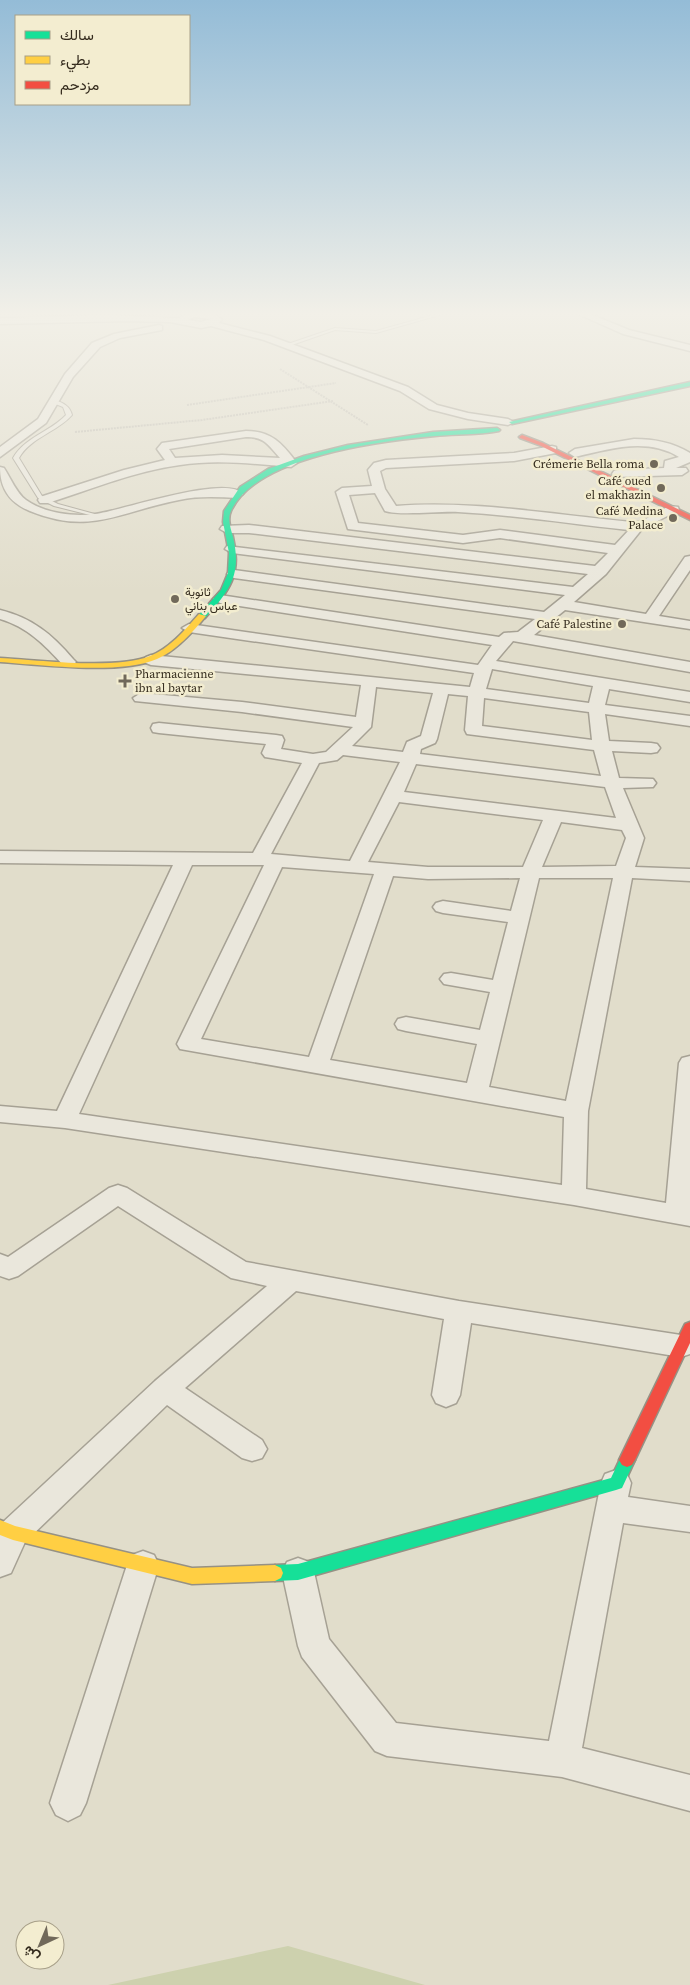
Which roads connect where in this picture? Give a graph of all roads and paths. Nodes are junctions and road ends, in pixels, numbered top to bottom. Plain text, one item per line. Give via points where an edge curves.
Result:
1 (51, 407) edge
2 (64, 407) edge
3 (294, 407) edge
4 (342, 407) edge
5 (433, 407) edge
6 (583, 407) edge
7 (621, 407) edge
8 (510, 422) junction
9 (496, 430) junction
10 (543, 430) junction
11 (47, 433) junction
12 (514, 437) junction
13 (392, 440) junction
14 (690, 443) edge
15 (668, 446) junction
16 (552, 450) junction
17 (0, 453) edge
18 (575, 453) junction
19 (172, 462) junction
20 (291, 463) junction
21 (0, 471) edge
22 (670, 471) junction
23 (690, 471) edge
24 (618, 474) junction
25 (379, 490) junction
26 (237, 494) junction
27 (44, 500) junction
28 (690, 509) edge
29 (673, 510) junction
30 (517, 513) junction
31 (100, 517) junction
32 (690, 518) edge
33 (638, 527) junction
34 (227, 529) junction
35 (500, 534) junction
36 (232, 549) junction
37 (619, 550) junction
38 (484, 557) junction
39 (690, 560) edge
40 (601, 571) junction
41 (234, 574) junction
42 (577, 592) junction
43 (220, 599) junction
44 (563, 605) junction
45 (0, 614) edge
46 (549, 617) junction
47 (650, 618) junction
48 (690, 625) edge
49 (189, 628) junction
50 (521, 637) junction
51 (502, 642) junction
52 (0, 660) edge
53 (152, 660) junction
54 (68, 662) junction
55 (485, 667) junction
56 (690, 667) edge
57 (369, 682) junction
58 (602, 683) junction
59 (442, 688) junction
60 (475, 692) junction
61 (690, 697) edge
62 (141, 698) dead end
63 (597, 707) junction
64 (690, 721) edge
65 (362, 723) junction
66 (159, 728) dead end
67 (603, 746) junction
68 (339, 748) junction
69 (650, 748) dead end
70 (410, 758) junction
71 (314, 759) junction
72 (612, 783) junction
73 (647, 783) dead end
74 (393, 796) junction
75 (554, 816) junction
76 (627, 825) junction
77 (0, 857) edge
78 (185, 859) junction
79 (268, 860) junction
80 (356, 867) junction
81 (385, 870) junction
82 (531, 872) junction
83 (624, 872) junction
84 (690, 876) edge
85 (443, 907) dead end
86 (519, 918) junction
87 (451, 978) dead end
88 (502, 988) junction
89 (406, 1024) dead end
90 (489, 1039) junction
91 (690, 1063) edge
92 (317, 1067) junction
93 (476, 1092) junction
94 (576, 1111) junction
95 (0, 1114) edge
96 (65, 1120) junction
97 (574, 1196) junction
98 (683, 1216) edge
99 (0, 1264) edge
100 (290, 1280) junction
101 (459, 1311) junction
102 (686, 1337) edge
103 (165, 1389) junction
104 (446, 1396) dead end
105 (252, 1449) dead end
106 (614, 1496) junction
107 (690, 1520) edge
108 (7, 1530) edge
109 (0, 1563) edge
110 (143, 1565) junction
111 (298, 1572) junction
112 (562, 1760) junction
113 (690, 1793) edge
114 (68, 1803) dead end

1 - 17 street via 36,426
2 - 11 lane via 69,415
3 - 11 path via 202,420
4 - 13 path
5 - 8 street
6 - 8 street
7 - 10 street via 552,421
8 - 9 street
8 - 10 street via 527,422
9 - 12 street
9 - 13 street via 455,431
10 - 12 street
10 - 18 street
11 - 27 lane via 23,449 16,458
12 - 16 street
13 - 20 street
14 - 15 street
15 - 18 street via 638,441
15 - 22 street via 689,458 670,464
16 - 25 street via 514,457 378,466 374,470
16 - 29 street
18 - 24 street
19 - 20 street via 214,458
19 - 20 street via 163,449 166,445 253,434 268,438
19 - 27 street
20 - 26 street via 250,482
21 - 31 street via 24,505 71,519
22 - 23 street
22 - 24 street
24 - 28 street
25 - 30 street via 390,508 395,510 434,507
25 - 35 street via 342,492 353,526 463,539
26 - 31 street via 220,492 180,496
26 - 34 street via 226,515
27 - 31 lane
29 - 32 street
29 - 33 street
30 - 33 street
30 - 35 street
33 - 37 street
34 - 36 street
34 - 38 street
35 - 37 street
35 - 38 street
36 - 41 street
36 - 42 street
37 - 40 street
38 - 40 street
39 - 47 street
40 - 42 street
41 - 43 street
41 - 46 street
42 - 44 street
43 - 49 street
43 - 51 street
44 - 46 street
44 - 47 street
45 - 54 street via 30,624
46 - 50 street
47 - 48 street
49 - 53 street
49 - 55 street
50 - 51 street via 509,636
50 - 56 street
51 - 55 street
52 - 54 street
53 - 54 street
53 - 57 street
55 - 58 street
55 - 60 street
57 - 59 street
57 - 65 street
58 - 61 street
58 - 63 street
59 - 60 street
59 - 70 street via 429,739 413,746
60 - 63 street
60 - 67 street via 473,730
62 - 65 street
63 - 64 street
63 - 67 street
65 - 68 street via 363,727
66 - 71 street via 276,740 271,753
67 - 69 street
67 - 72 street
68 - 70 street
68 - 71 street via 331,756
70 - 72 street
70 - 74 street
71 - 79 street
72 - 73 street
72 - 76 street
74 - 75 street
74 - 80 street
75 - 76 street
75 - 82 street
76 - 83 street via 635,838
77 - 78 street
78 - 79 street
78 - 96 street
79 - 80 street
79 - 92 street via 188,1044
80 - 81 street
81 - 82 street
81 - 92 street
82 - 83 street
82 - 86 street
83 - 84 street
83 - 94 street
85 - 86 street
86 - 88 street
87 - 88 street
88 - 90 street
89 - 90 street
90 - 93 street
91 - 98 street
92 - 93 street
93 - 94 street
94 - 97 street
95 - 96 street
96 - 97 street
97 - 98 street
99 - 100 street via 9,1269 118,1194 240,1271
100 - 101 street
100 - 103 street
101 - 102 street
101 - 104 street
102 - 106 street
103 - 105 street
103 - 108 street
106 - 107 street
106 - 111 street
106 - 112 street
108 - 109 street
108 - 110 street
110 - 111 street via 192,1576
110 - 114 street
111 - 112 street via 314,1646 387,1739
112 - 113 street

